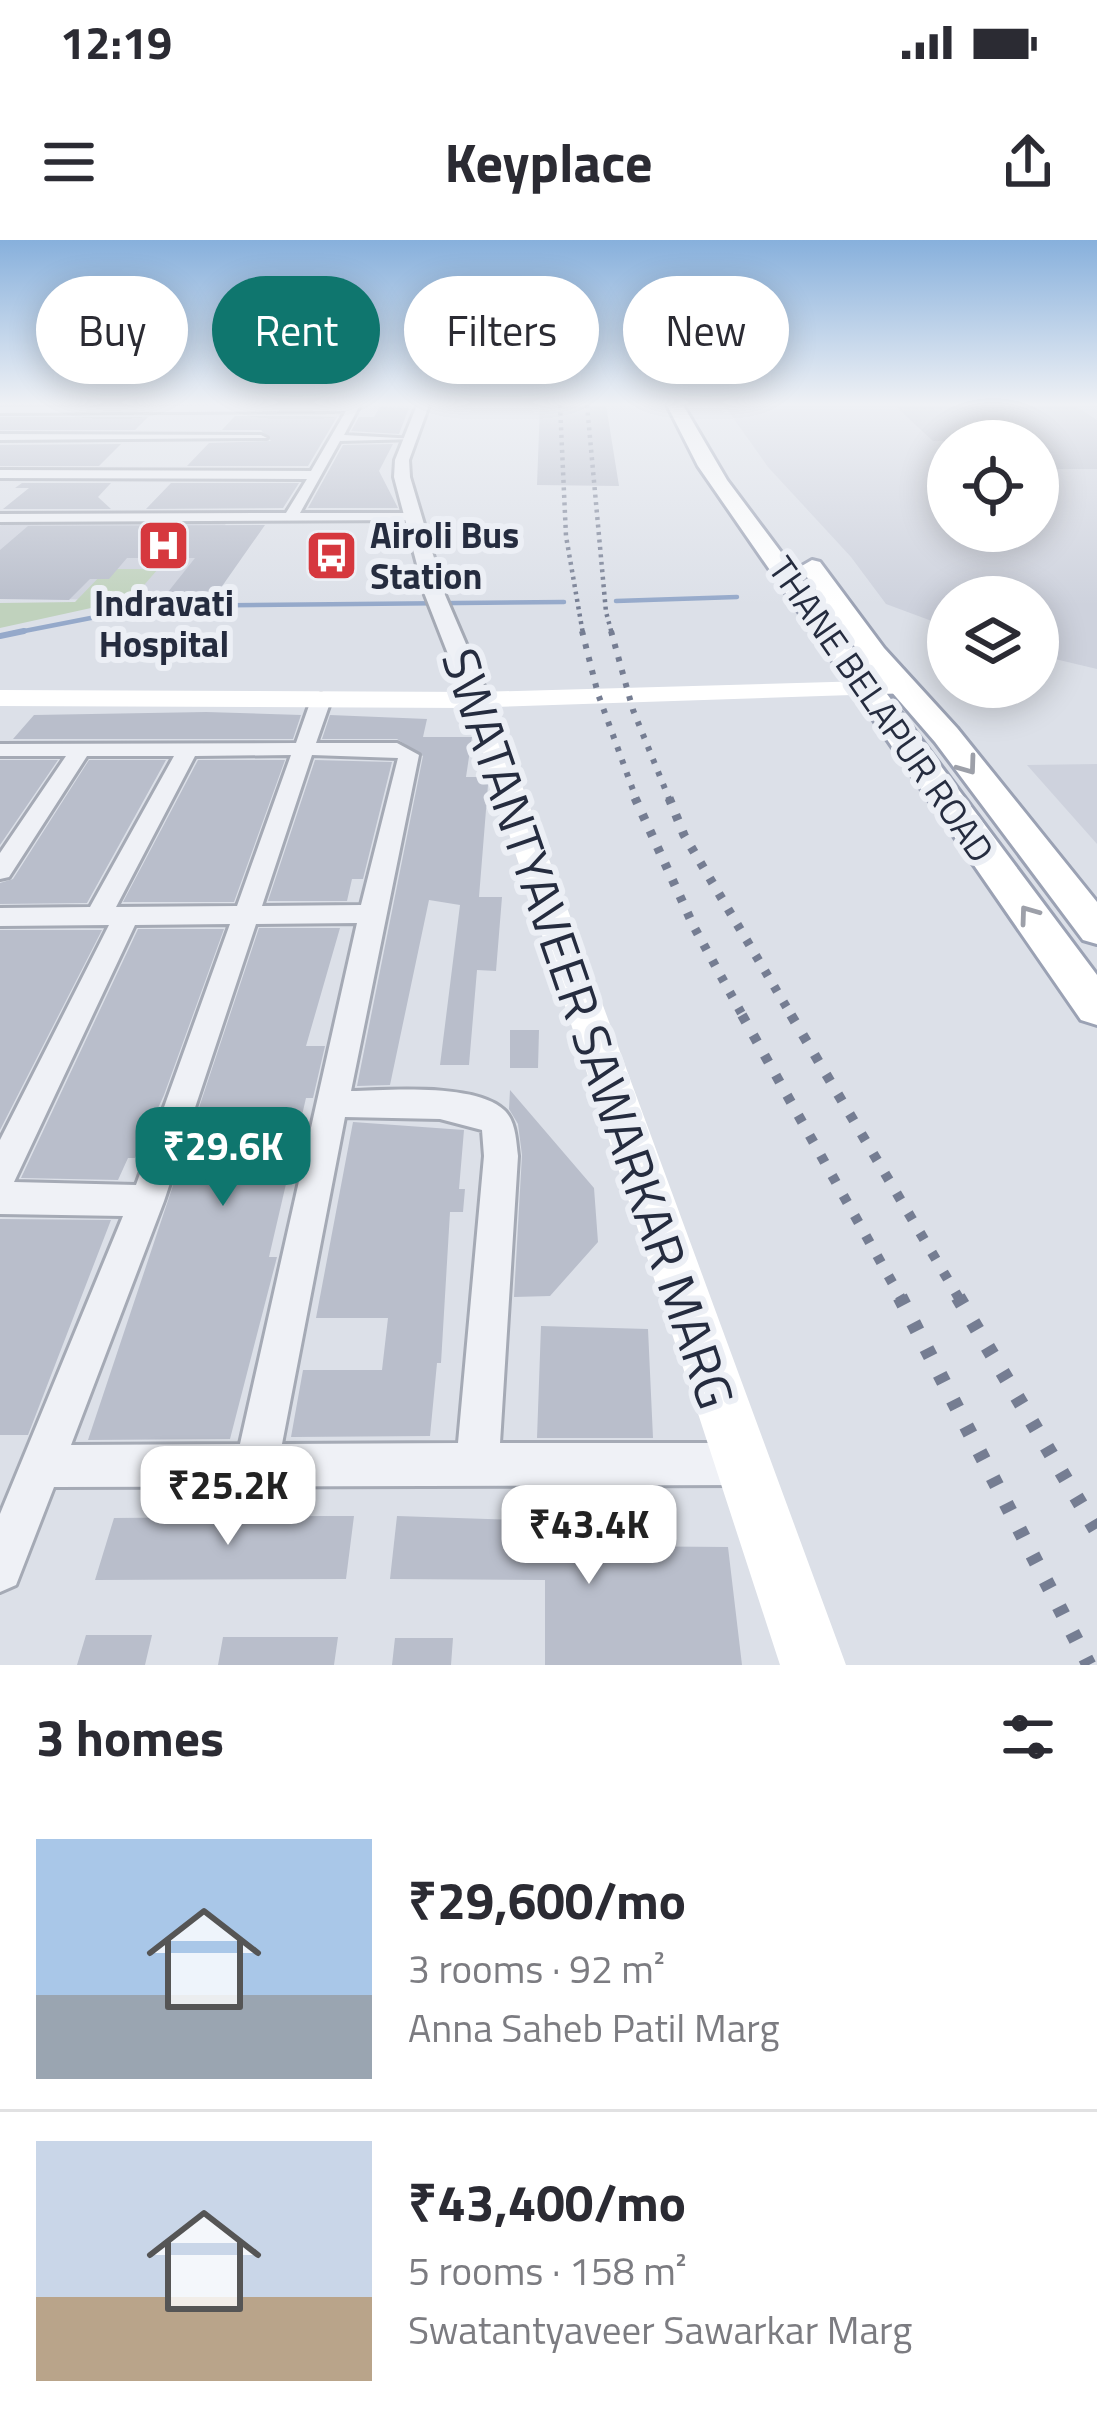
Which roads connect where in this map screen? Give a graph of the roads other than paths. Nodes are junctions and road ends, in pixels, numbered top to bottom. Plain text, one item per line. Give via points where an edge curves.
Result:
1 (2, 472) edge
2 (317, 472) edge
3 (403, 472) edge
4 (710, 472) edge
5 (736, 472) edge
6 (315, 475) junction
7 (291, 517) junction
8 (412, 517) junction
9 (0, 518) edge
10 (902, 688) junction
11 (862, 689) junction
12 (0, 698) edge
13 (321, 700) junction
14 (478, 700) junction
15 (0, 750) edge
16 (81, 750) junction
17 (188, 750) junction
18 (300, 750) junction
19 (0, 871) edge
20 (246, 913) junction
21 (372, 914) junction
22 (0, 916) edge
23 (113, 916) junction
24 (1097, 930) edge
25 (1097, 1008) edge
26 (332, 1104) junction
27 (0, 1175) edge
28 (0, 1198) edge
29 (147, 1201) junction
30 (743, 1464) junction
31 (38, 1466) junction
32 (477, 1467) junction
33 (256, 1468) junction
34 (0, 1569) edge
35 (813, 1665) edge

1 - 6 street
2 - 6 street
3 - 8 street, SWATANTYAVEER SAWARKAR MARG
4 - 11 main road, THANE BELAPUR ROAD
5 - 10 main road, THANE BELAPUR ROAD
6 - 7 street
7 - 8 street
7 - 9 street
8 - 14 street, SWATANTYAVEER SAWARKAR MARG
10 - 11 main road
10 -> 24 main road, THANE BELAPUR ROAD
11 - 14 main road
25 -> 11 main road, THANE BELAPUR ROAD
12 - 13 main road
13 - 14 main road
13 - 18 street
14 - 30 main road, SWATANTYAVEER SAWARKAR MARG
15 - 16 street
16 - 17 street
16 - 19 street
17 - 18 street
17 - 23 street
18 - 20 street
18 - 21 street via 409,755
20 - 21 street
20 - 23 street
20 - 29 street
21 - 26 street
22 - 23 street
23 - 27 street
26 - 32 street via 463,1108 497,1127
26 - 33 street
28 - 29 street
29 - 31 street
30 - 32 street
30 - 35 main road, SWATANTYAVEER SAWARKAR MARG
31 - 33 street
31 - 34 street
32 - 33 street

